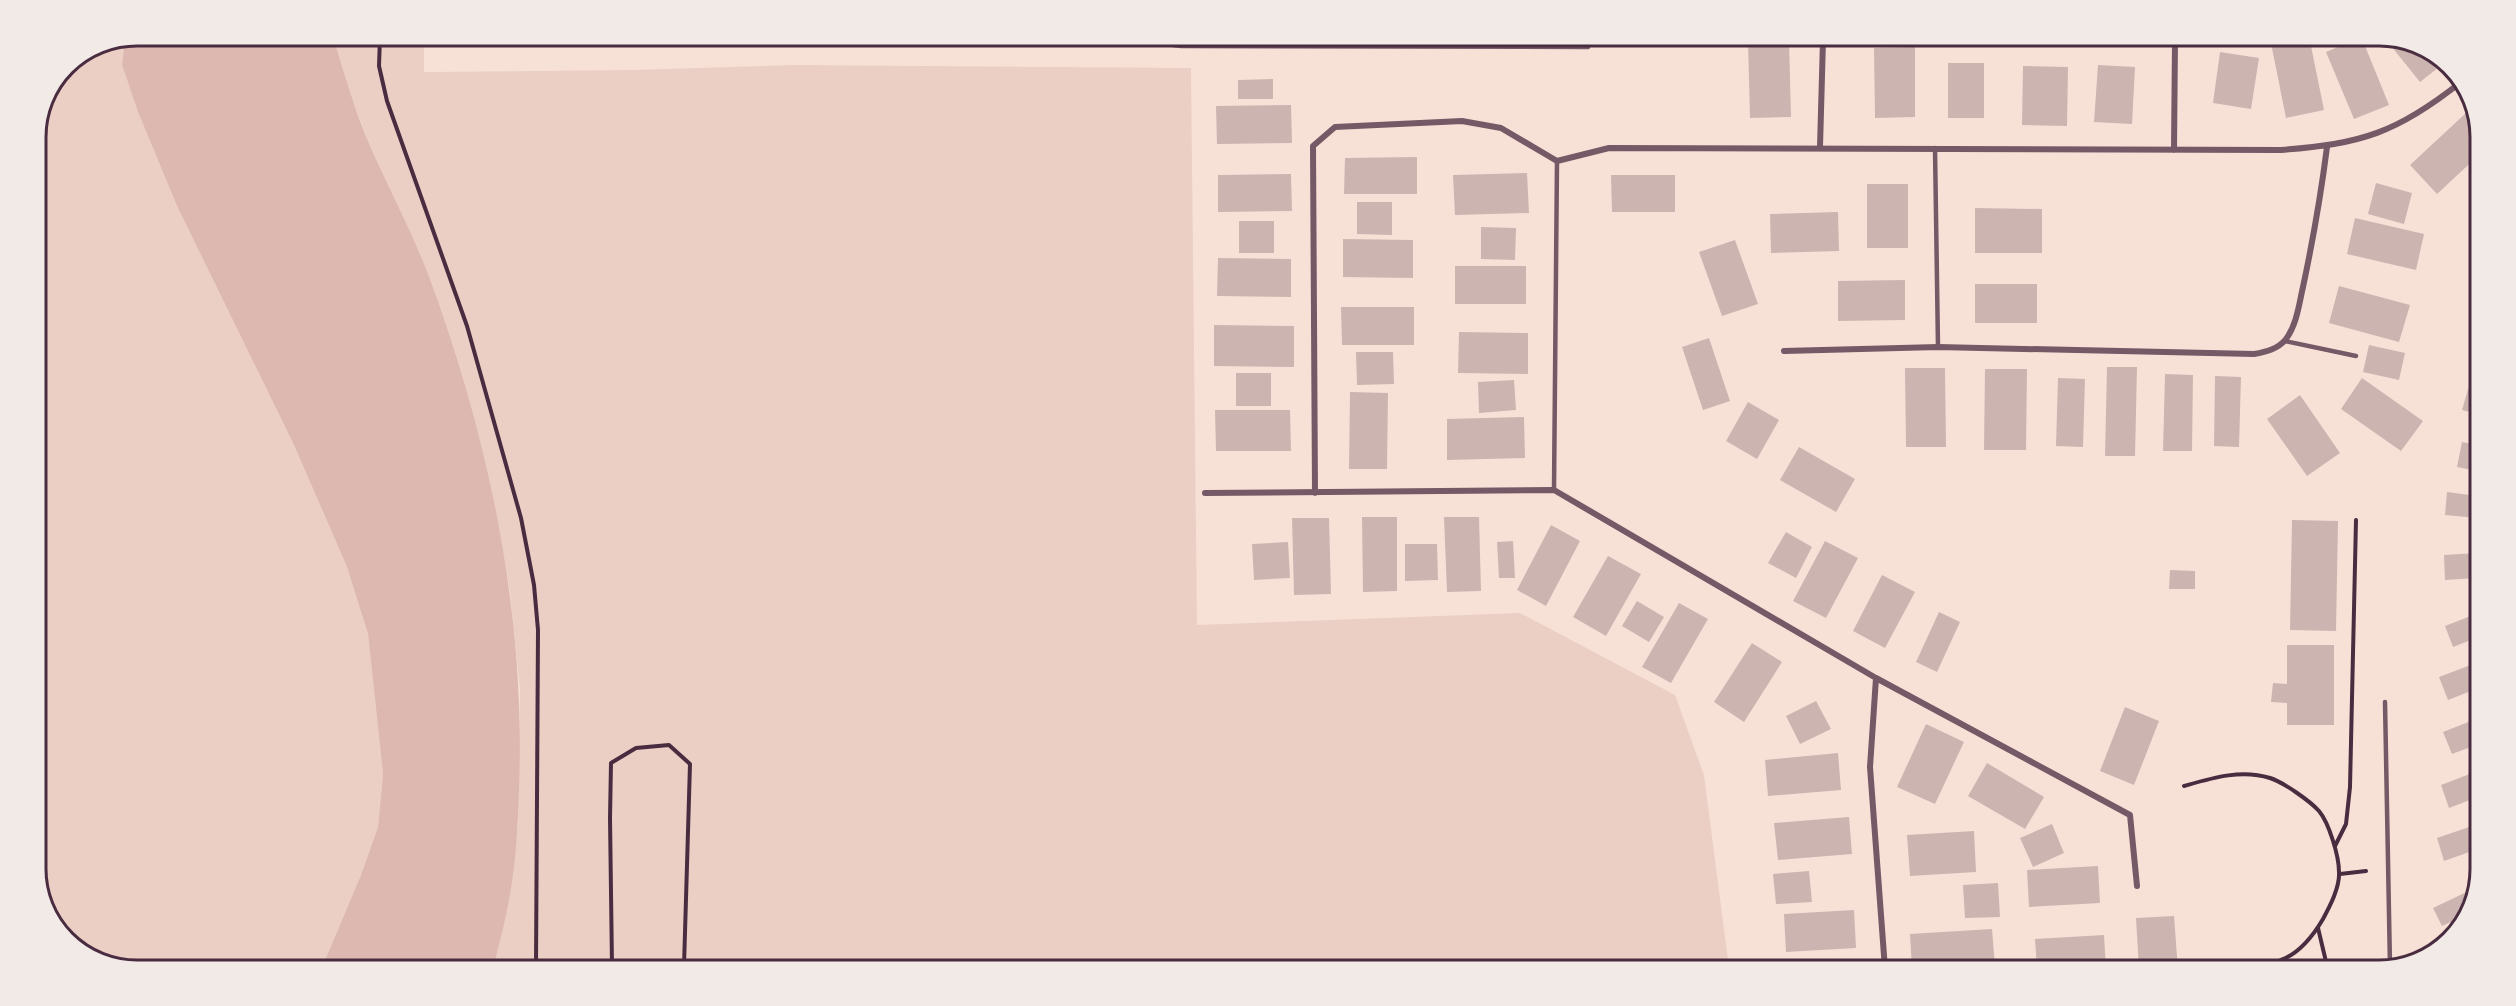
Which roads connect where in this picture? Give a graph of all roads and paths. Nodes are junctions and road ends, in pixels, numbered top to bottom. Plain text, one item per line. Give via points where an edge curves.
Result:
1 (380, 47) edge
2 (1823, 47) edge
3 (2175, 47) edge
4 (2454, 87) edge
5 (1820, 147) junction
6 (2328, 147) junction
7 (1935, 148) junction
8 (2174, 150) junction
9 (1557, 161) junction
10 (2285, 341) junction
11 (1938, 347) junction
12 (1784, 351) dead end
13 (2356, 356) dead end
14 (1554, 490) junction
15 (1205, 493) dead end
16 (1315, 494) junction
17 (2356, 520) dead end
18 (1876, 678) junction
19 (2385, 702) dead end
20 (2184, 786) dead end
21 (2335, 847) junction
22 (2137, 886) dead end
23 (2318, 927) junction
24 (2390, 959) edge
25 (536, 960) edge
26 (612, 960) edge
27 (684, 960) edge
28 (1884, 960) edge
29 (2280, 960) edge
30 (2326, 960) edge

1 - 25 path via 379,66 387,101 467,326 521,518 534,585 538,630
2 - 5 street
3 - 8 street
4 - 6 street via 2383,132
5 - 7 street
5 - 9 street via 1609,148
6 - 8 street
6 - 10 street via 2306,271
7 - 8 street
7 - 11 lane
9 - 14 lane
9 - 16 street via 1501,128 1462,121 1335,127 1313,146
10 - 11 street via 2270,351 2254,354
10 - 13 lane
11 - 12 street
14 - 16 street
14 - 18 street
15 - 16 street
17 - 21 path via 2350,787 2346,824
18 - 22 street via 2130,815
18 - 28 street via 1869,767
19 - 24 lane
20 - 21 path via 2235,773 2271,778 2320,812
21 - 23 path via 2340,874 2331,904
23 - 29 path via 2303,946
23 - 30 path
26 - 27 path via 611,763 636,748 669,745 690,764

